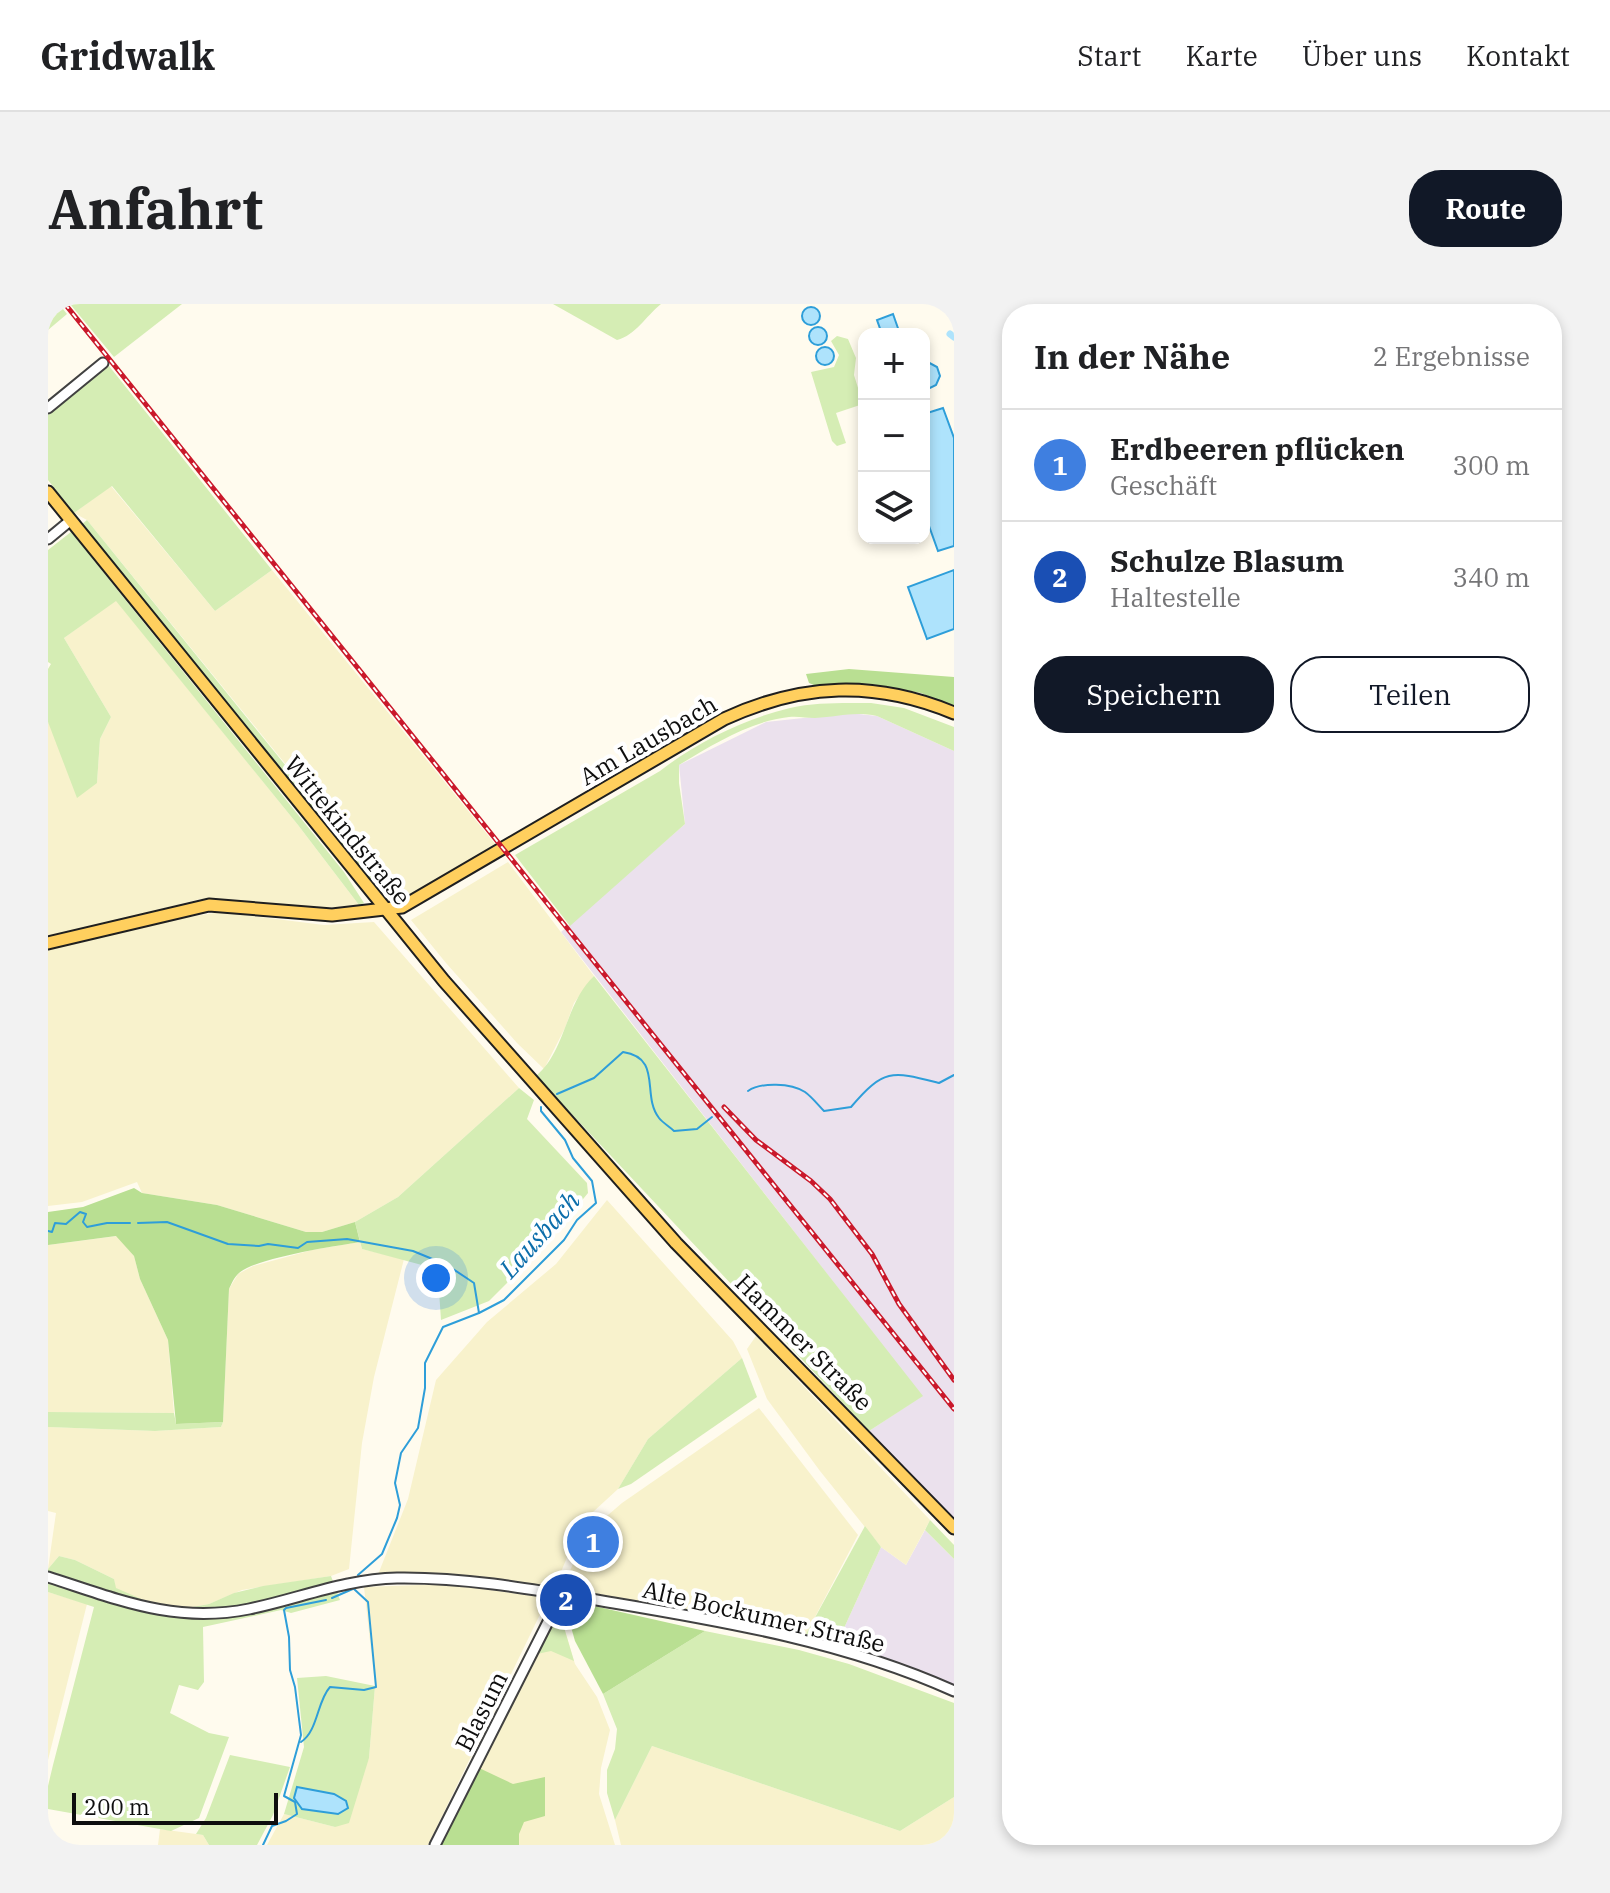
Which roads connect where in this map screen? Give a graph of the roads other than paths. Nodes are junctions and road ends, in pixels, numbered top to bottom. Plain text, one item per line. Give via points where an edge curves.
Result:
1 (103, 363) dead end
2 (48, 408) edge
3 (48, 492) edge
4 (71, 520) junction
5 (48, 539) edge
6 (954, 713) edge
7 (384, 910) junction
8 (48, 943) edge
9 (625, 1185) joint
10 (954, 1528) edge
11 (48, 1577) edge
12 (557, 1593) junction
13 (954, 1691) edge
14 (435, 1845) edge

1 - 2 street
3 - 4 main road, Wittekindstraße
4 - 5 street
4 - 7 main road, Wittekindstraße
6 - 7 main road, Am Lausbach via 921,699 866,690 800,693 758,704 682,743 414,902
7 - 8 main road, Am Lausbach via 332,915 209,905
7 - 9 main road, Wittekindstraße
9 - 10 main road, Hammer Straße
11 - 12 street, Alte Bockumer Straße via 149,1609 195,1615 247,1609 350,1582 396,1578
12 - 13 street, Alte Bockumer Straße via 787,1637 870,1659
12 - 14 street, Blasum via 555,1608

